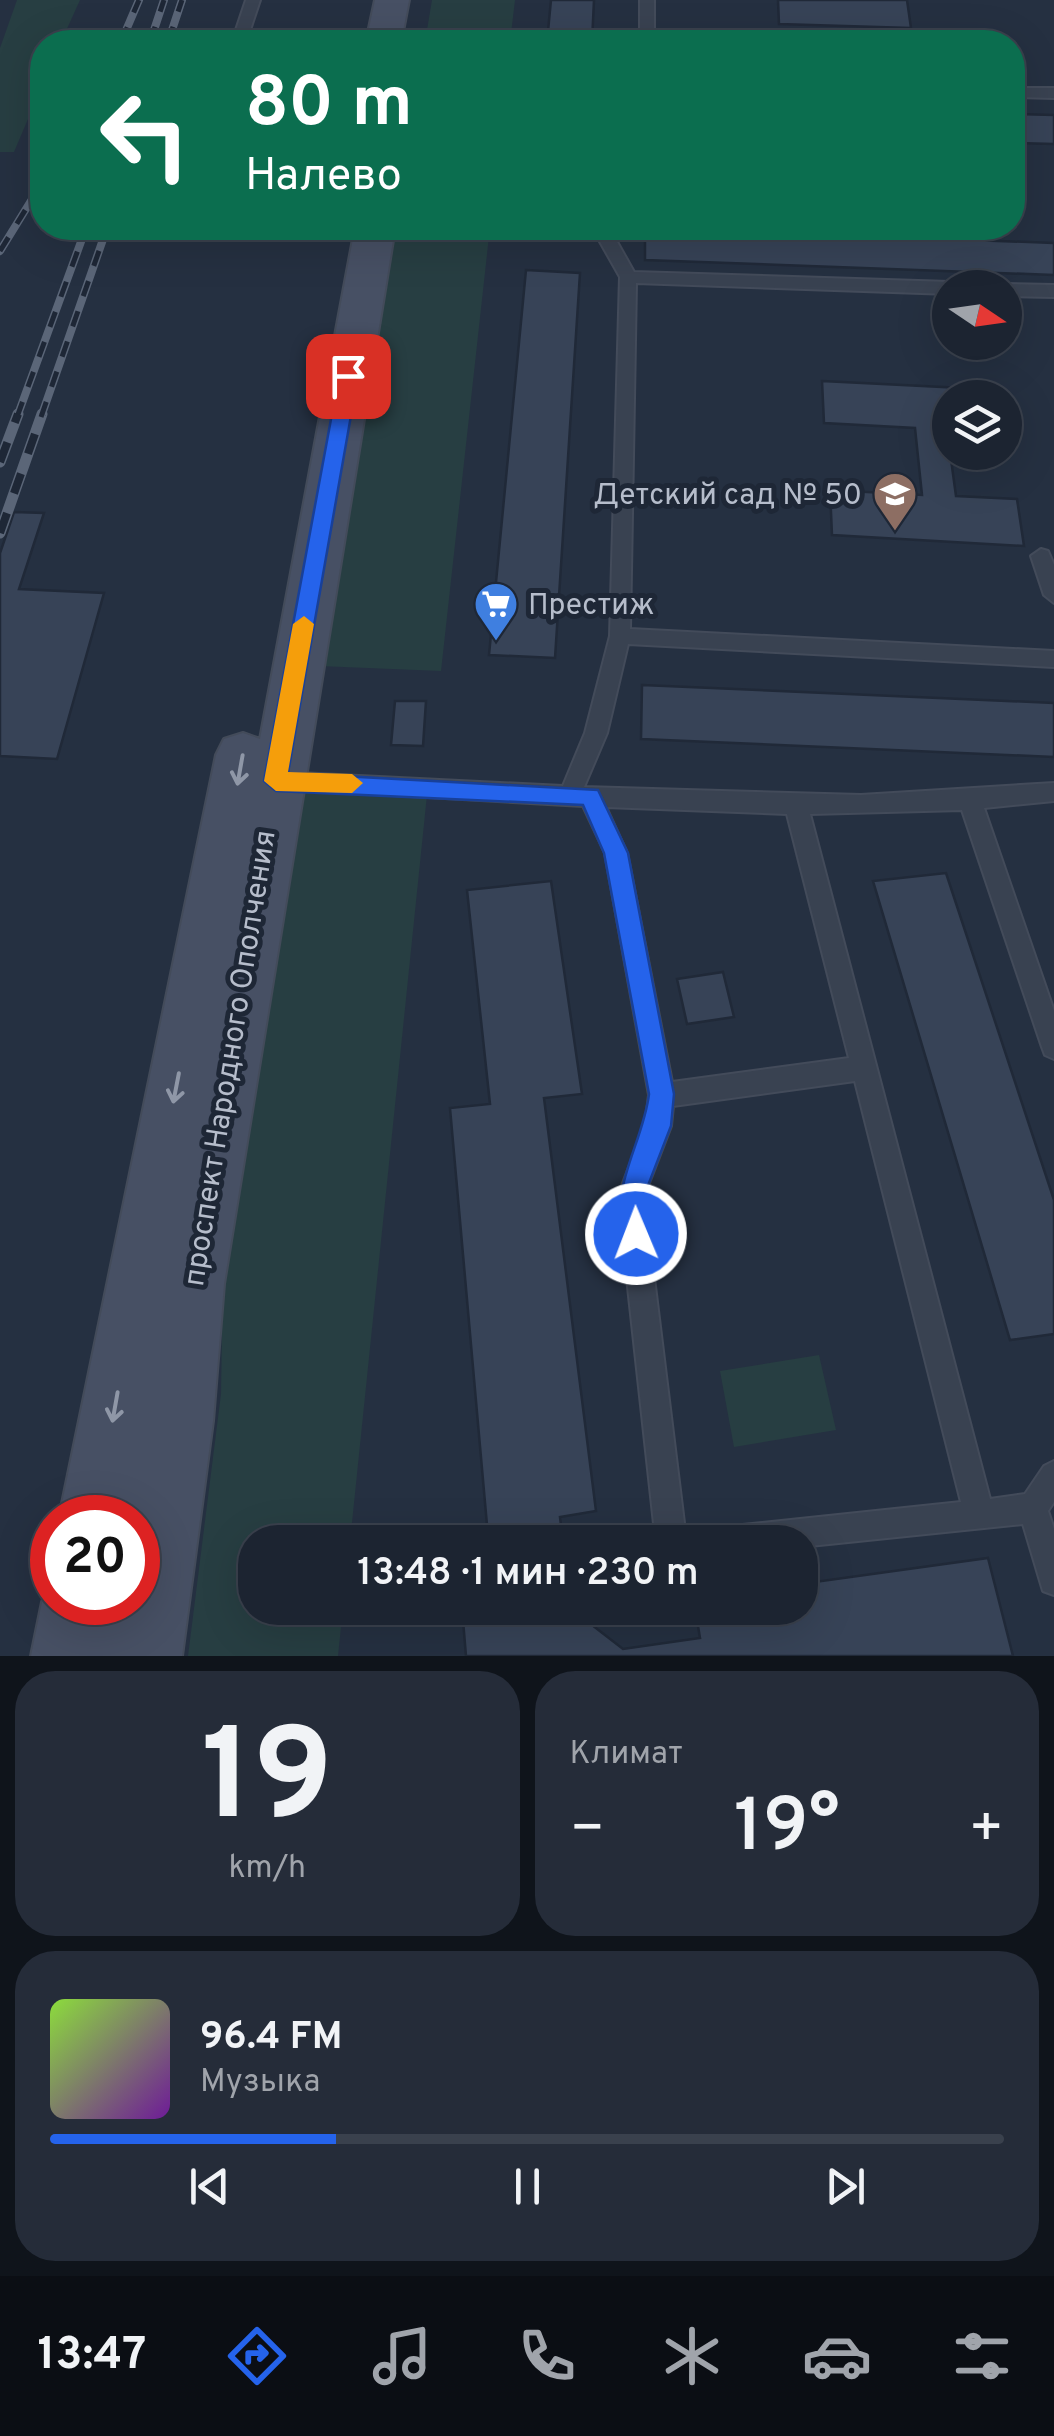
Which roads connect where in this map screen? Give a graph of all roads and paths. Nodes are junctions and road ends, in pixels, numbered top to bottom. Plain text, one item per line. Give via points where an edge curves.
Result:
1 (252, 0) edge
2 (392, 0) edge
3 (417, 0) edge
4 (647, 0) edge
5 (243, 30) edge
6 (386, 30) edge
7 (412, 30) edge
8 (647, 30) edge
9 (1025, 92) edge
10 (1054, 93) edge
11 (363, 240) edge
12 (364, 240) edge
13 (609, 240) edge
14 (628, 277) junction
15 (932, 287) edge
16 (1022, 291) edge
17 (1054, 292) edge
18 (1041, 556) dead end
19 (1054, 595) edge
20 (620, 636) junction
21 (1054, 660) edge
22 (276, 781) junction
23 (1054, 792) edge
24 (580, 796) junction
25 (971, 802) junction
26 (796, 804) junction
27 (1054, 1047) edge
28 (866, 1068) junction
29 (662, 1094) junction
30 (1054, 1476) edge
31 (100, 1495) edge
32 (1033, 1508) junction
33 (979, 1515) junction
34 (670, 1525) edge
35 (818, 1530) edge
36 (1054, 1580) edge
37 (75, 1625) edge
38 (69, 1656) edge
39 (144, 1656) edge

1 - 5 lane
2 - 6 main road
3 - 7 main road
4 - 8 lane
9 - 10 lane
11 -> 31 main road, проспект Народного Ополчения
12 - 22 main road, проспект Народного Ополчения
13 - 14 lane
14 - 15 lane
14 - 20 lane
16 - 17 lane
18 - 19 lane
20 - 21 lane
20 - 24 lane
22 - 24 lane
22 - 39 main road, проспект Народного Ополчения via 190,1284
23 - 25 lane
24 - 26 lane
24 - 29 lane via 616,853
25 - 26 lane
25 - 27 lane
26 - 28 lane
28 - 29 lane
28 - 33 lane
29 - 34 lane via 658,1126 631,1196
30 - 32 lane
32 - 33 lane
32 - 36 lane
33 - 35 lane
37 - 38 main road

